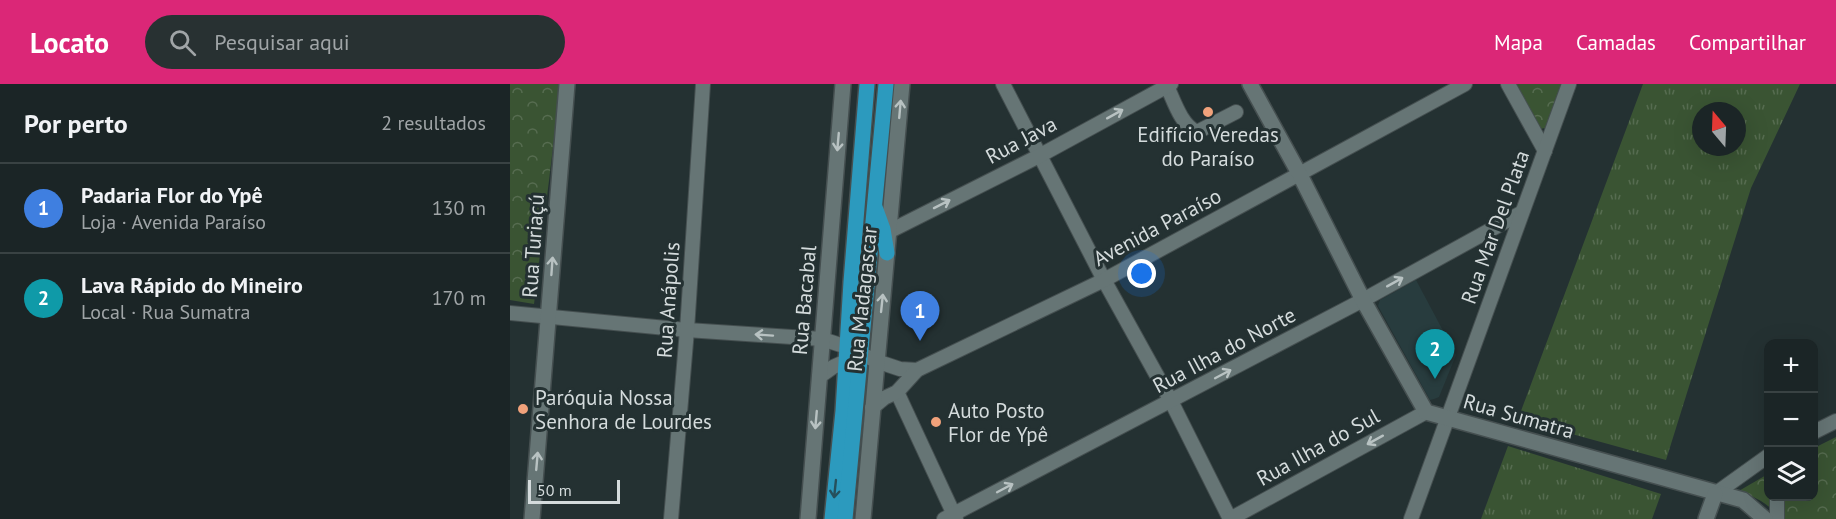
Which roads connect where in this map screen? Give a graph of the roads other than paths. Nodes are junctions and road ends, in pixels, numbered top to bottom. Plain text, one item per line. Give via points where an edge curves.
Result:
1 (567, 84) edge
2 (703, 84) edge
3 (843, 84) edge
4 (867, 84) edge
5 (886, 84) edge
6 (902, 84) edge
7 (1003, 84) edge
8 (1251, 84) edge
9 (1465, 84) edge
10 (1508, 84) edge
11 (1569, 84) edge
12 (1169, 85) edge
13 (1236, 112) dead end
14 (1545, 151) junction
15 (1039, 156) junction
16 (1300, 175) junction
17 (873, 203) junction
18 (1521, 213) junction
19 (890, 231) junction
20 (888, 253) junction
21 (1104, 280) junction
22 (1363, 300) junction
23 (510, 313) edge
24 (549, 315) junction
25 (687, 330) junction
26 (822, 339) junction
27 (851, 354) junction
28 (876, 362) junction
29 (917, 370) junction
30 (819, 377) junction
31 (897, 392) junction
32 (1171, 401) junction
33 (872, 408) junction
34 (1426, 412) junction
35 (1448, 418) junction
36 (1836, 421) edge
37 (1818, 430) edge
38 (1764, 459) edge
39 (1715, 494) junction
40 (1777, 501) edge
41 (951, 518) edge
42 (532, 519) edge
43 (671, 519) edge
44 (808, 519) edge
45 (832, 519) edge
46 (845, 519) edge
47 (863, 519) edge
48 (1230, 519) edge
49 (1411, 519) edge
50 (1706, 519) edge
51 (1765, 519) edge
52 (1776, 519) edge

24 -> 1 street, Rua Turiaçú
2 - 25 street, Rua Anápolis
3 -> 26 street, Rua Bacabal
4 - 27 main road
5 - 17 main road
19 -> 6 street, Rua Madagascar
7 - 15 street
8 - 16 street
9 - 16 street, Avenida Paraíso
10 - 14 street
11 - 14 street, Rua Mar Del Plata
12 - 13 street via 1190,130 1197,132
15 -> 12 street, Rua Java
14 - 18 street, Rua Mar Del Plata
19 -> 15 street, Rua Java
15 - 21 street
16 - 21 street, Avenida Paraíso
16 - 22 street
17 - 20 main road
17 - 27 main road
22 -> 18 street, Rua Ilha do Norte
18 - 35 street, Rua Mar Del Plata
19 - 20 street, Rua Madagascar
28 -> 20 street, Rua Madagascar
21 - 29 street, Avenida Paraíso
21 - 32 street
32 -> 22 street, Rua Ilha do Norte
22 - 34 street
23 - 24 street
24 - 25 street
42 -> 24 street, Rua Turiaçú
26 -> 25 street
25 - 43 street, Rua Anápolis
26 - 27 street
26 - 30 street, Rua Bacabal
27 - 28 street
27 - 30 street
27 -> 45 main road
27 - 46 main road
28 - 29 street
28 - 33 street, Rua Madagascar
29 - 31 street, Avenida Paraíso
30 -> 44 street, Rua Bacabal
31 - 33 street, Avenida Paraíso
31 - 41 street
41 -> 32 street, Rua Ilha do Norte
32 - 48 street
33 - 47 street, Rua Madagascar
34 - 35 street, Rua Sumatra
34 -> 48 street, Rua Ilha do Sul
35 - 39 street, Rua Sumatra
35 - 49 street, Rua Mar Del Plata
36 - 37 street
38 - 39 street
39 - 50 street
39 - 51 street, Rua Sumatra via 1743,500
40 - 52 street

